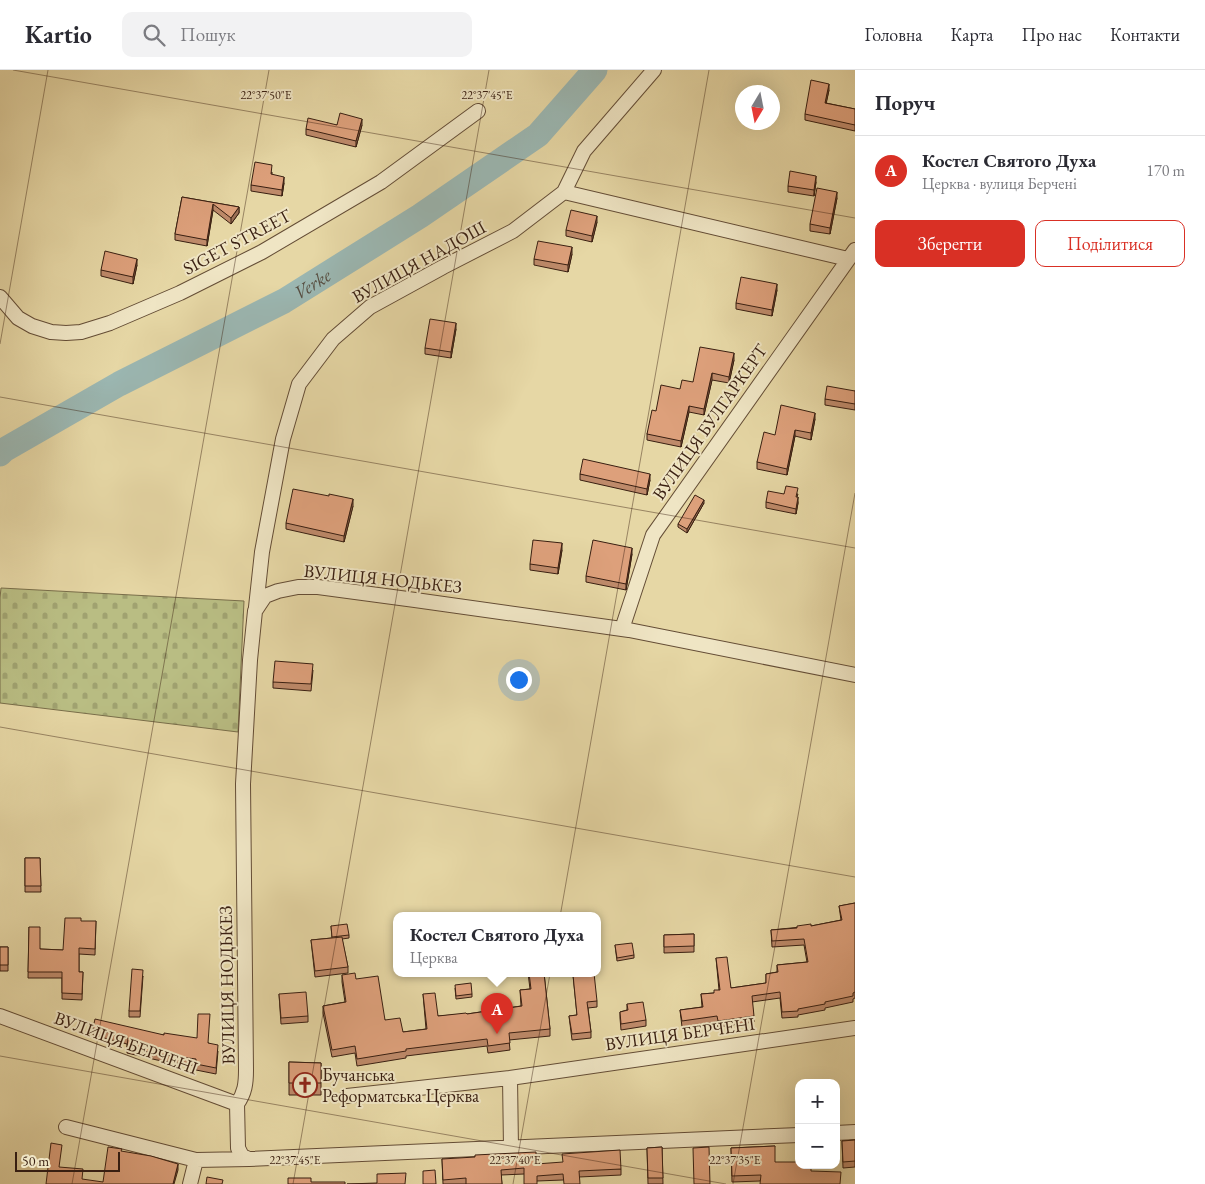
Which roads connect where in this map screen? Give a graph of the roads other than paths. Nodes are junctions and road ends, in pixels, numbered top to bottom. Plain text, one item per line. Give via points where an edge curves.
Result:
1 (654, 70) edge
2 (478, 111) dead end
3 (564, 192) junction
4 (852, 254) edge
5 (0, 297) edge
6 (255, 612) junction
7 (622, 629) junction
8 (855, 675) edge
9 (0, 1016) edge
10 (855, 1028) edge
11 (510, 1078) junction
12 (347, 1096) dead end
13 (237, 1104) junction
14 (66, 1127) dead end
15 (855, 1132) edge
16 (840, 1133) edge
17 (795, 1135) edge
18 (511, 1148) junction
19 (249, 1159) junction
20 (196, 1160) junction
21 (190, 1184) edge

1 - 3 street, ВУЛИЦЯ НАДОШ via 584,151
2 - 5 street, SIGET STREET via 381,182 262,252 110,324 81,332 51,332 18,318
3 - 4 street
3 - 6 street, ВУЛИЦЯ НАДОШ via 513,231 370,307 333,339 299,384 282,448 262,552
4 - 7 street, ВУЛИЦЯ БУЛГАРКЕРТ via 653,535
6 - 7 street, ВУЛИЦЯ НОДЬКЕЗ via 265,596 278,590 318,587
6 - 13 street, ВУЛИЦЯ НОДЬКЕЗ via 243,784 246,1086
7 - 8 street, ВУЛИЦЯ НОДЬКЕЗ
9 - 13 street, ВУЛИЦЯ БЕРЧЕНІ
10 - 11 street, ВУЛИЦЯ БЕРЧЕНІ
11 - 12 street, ВУЛИЦЯ БЕРЧЕНІ
11 - 18 street
13 - 19 street via 238,1148 242,1156
14 - 20 street
15 - 16 street
17 - 18 street
18 - 19 street
19 - 20 street
20 - 21 street

